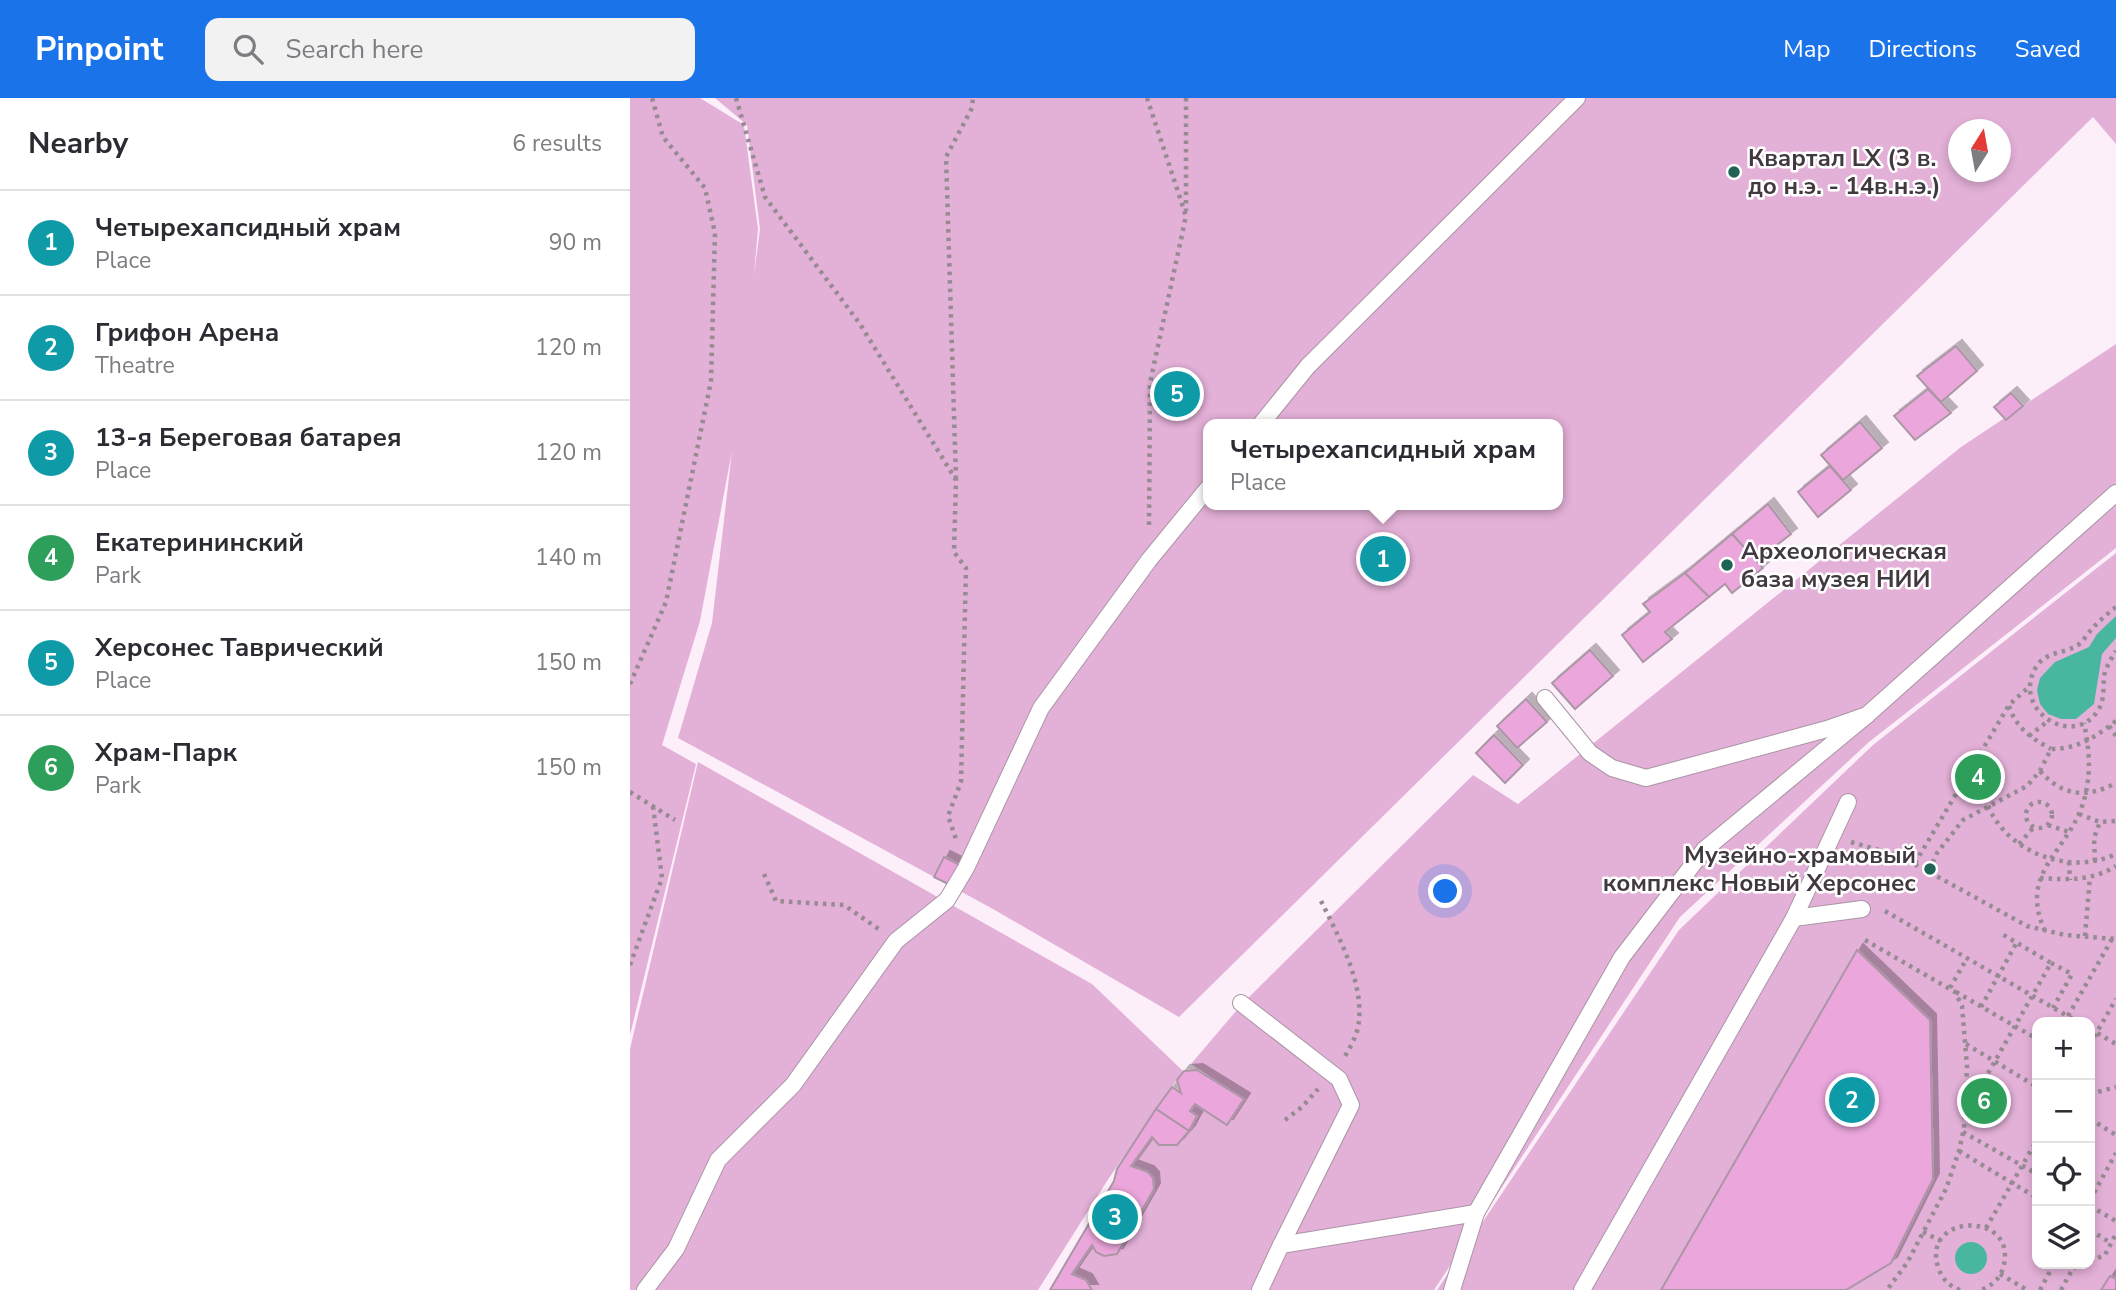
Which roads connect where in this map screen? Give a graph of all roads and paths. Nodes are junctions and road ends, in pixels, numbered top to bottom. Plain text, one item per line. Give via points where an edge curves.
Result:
1 (652, 98) edge
2 (736, 98) edge
3 (973, 98) edge
4 (1147, 98) edge
5 (1186, 98) edge
6 (1577, 98) edge
7 (1186, 215) junction
8 (1265, 419) edge
9 (956, 480) junction
10 (2116, 493) edge
11 (1203, 494) edge
12 (1149, 560) junction
13 (2116, 607) edge
14 (2114, 654) edge
15 (2116, 667) edge
16 (630, 684) edge
17 (2031, 685) junction
18 (1545, 698) dead end
19 (2009, 705) junction
20 (1867, 715) junction
21 (2048, 720) junction
22 (2116, 721) edge
23 (2084, 723) junction
24 (2109, 726) junction
25 (2029, 736) junction
26 (2116, 736) edge
27 (2088, 741) junction
28 (2051, 749) junction
29 (2040, 771) junction
30 (2116, 783) edge
31 (630, 792) edge
32 (2086, 793) junction
33 (1849, 802) dead end
34 (653, 806) junction
35 (1988, 806) junction
36 (2079, 814) junction
37 (675, 820) dead end
38 (2116, 821) edge
39 (2100, 822) junction
40 (2048, 825) junction
41 (2034, 827) junction
42 (2069, 832) junction
43 (1831, 836) junction
44 (2019, 844) junction
45 (2116, 854) edge
46 (2050, 858) junction
47 (2095, 861) junction
48 (2069, 862) junction
49 (1915, 863) junction
50 (2116, 866) edge
51 (966, 869) junction
52 (1929, 870) junction
53 (764, 874) dead end
54 (2090, 877) junction
55 (2039, 878) junction
56 (2070, 880) junction
57 (1321, 901) dead end
58 (1862, 909) dead end
59 (1885, 911) dead end
60 (1794, 918) junction
61 (2045, 932) junction
62 (2002, 934) dead end
63 (2085, 936) junction
64 (2114, 939) edge
65 (1865, 940) dead end
66 (896, 941) junction
67 (2017, 942) junction
68 (1967, 958) junction
69 (2051, 963) junction
70 (630, 965) edge
71 (1997, 976) junction
72 (1952, 990) junction
73 (2032, 996) junction
74 (2116, 999) edge
75 (1241, 1003) dead end
76 (1981, 1007) junction
77 (2053, 1008) junction
78 (2068, 1016) joint
79 (2015, 1026) junction
80 (2096, 1033) joint
81 (2032, 1036) edge
82 (1966, 1044) junction
83 (2116, 1044) edge
84 (1995, 1061) junction
85 (1331, 1074) junction
86 (2032, 1084) edge
87 (2116, 1087) edge
88 (2095, 1093) edge
89 (1965, 1113) junction
90 (1285, 1120) dead end
91 (2095, 1122) edge
92 (1963, 1132) junction
93 (2116, 1135) edge
94 (2035, 1143) edge
95 (1959, 1151) junction
96 (2116, 1153) edge
97 (2022, 1165) junction
98 (2032, 1171) edge
99 (2012, 1183) junction
100 (2095, 1191) edge
101 (2032, 1195) edge
102 (2095, 1209) edge
103 (1476, 1213) junction
104 (2116, 1222) edge
105 (1986, 1228) junction
106 (1923, 1232) junction
107 (2095, 1233) edge
108 (2116, 1234) edge
109 (1941, 1241) junction
110 (2111, 1243) junction
111 (1281, 1245) junction
112 (2095, 1259) edge
113 (2051, 1269) edge
114 (2072, 1269) edge
115 (2000, 1274) junction
116 (1956, 1289) edge
117 (645, 1290) edge
118 (1260, 1290) edge
119 (1451, 1290) edge
120 (1582, 1290) edge
121 (1887, 1290) edge
122 (1981, 1290) edge
123 (2027, 1290) edge
124 (2040, 1290) edge
125 (2061, 1290) edge

1 - 16 path via 663,136 705,188 715,233 711,368 666,602
2 - 9 path via 765,197 860,324
3 - 9 path via 946,157
4 - 7 path
5 - 7 path
6 - 8 lane via 1308,366
7 - 12 path via 1150,383
9 - 51 path via 954,552 965,568 961,782 948,817
10 - 20 lane
11 - 12 lane
12 - 51 lane via 1041,708
13 - 17 path via 2080,645 2055,652 2036,666
14 - 15 path
14 - 23 path via 2097,712
17 - 19 path
17 - 21 path via 2037,713
18 - 20 lane via 1590,753 1612,768 1646,778
19 - 25 path
19 - 49 path
20 - 103 lane via 1704,850 1622,957
21 - 23 path via 2068,726
21 - 25 path
22 - 24 path
23 - 27 path
24 - 26 path
24 - 27 path
25 - 28 path
27 - 28 path
27 - 32 path
28 - 29 path
29 - 32 path via 2060,787
29 - 35 path via 2027,786
30 - 32 path
31 - 34 path
32 - 36 path
33 - 43 lane
34 - 37 path
34 - 70 path via 662,878
35 - 44 path via 1997,825
35 - 52 path via 1964,820
36 - 39 path
36 - 42 path
38 - 39 path
39 - 47 path via 2094,838
40 - 41 path
40 - 41 path via 2052,810 2036,802 2025,813
40 - 42 path
41 - 44 path
42 - 46 path
43 - 49 path
43 - 60 lane
44 - 46 path
45 - 47 path
46 - 48 path
46 - 55 path
47 - 48 path
48 - 56 path
49 - 52 path
50 - 54 path
51 - 66 lane via 947,901
52 - 61 path
53 - 66 path via 776,901 844,905
54 - 56 path
54 - 63 path
55 - 56 path
55 - 61 path via 2038,913
57 - 85 path via 1344,948 1359,999 1358,1029
58 - 60 lane
59 - 68 path
60 - 120 lane
61 - 63 path
62 - 67 path
63 - 64 path
64 - 78 path
65 - 72 path
66 - 117 lane via 793,1085 718,1160 676,1250
67 - 69 path
67 - 71 path
68 - 71 path
68 - 72 path
69 - 73 path
69 - 77 path via 2072,974
71 - 73 path
71 - 76 path
72 - 76 path
72 - 82 path via 1962,1006
73 - 77 path
73 - 79 path
74 - 80 path
75 - 85 lane
76 - 79 path
77 - 78 path
79 - 81 path
79 - 84 path
80 - 83 path
82 - 84 path
82 - 89 path
84 - 86 path
84 - 89 path
85 - 90 path via 1303,1107
85 - 111 lane via 1339,1079 1351,1105
87 - 88 path
89 - 92 path
91 - 93 path
92 - 95 path
92 - 97 path
94 - 97 path
95 - 99 path
95 - 106 path via 1947,1189
96 - 100 path
97 - 98 path
97 - 99 path
99 - 101 path
99 - 105 path
102 - 104 path
103 - 111 lane
103 - 119 lane
105 - 109 path via 1957,1226
105 - 115 path via 2003,1247
106 - 109 path
106 - 121 path
107 - 110 path
108 - 110 path
109 - 116 path via 1937,1252 1940,1273
110 - 112 path via 2105,1255
111 - 118 lane
113 - 124 path
114 - 125 path
115 - 122 path
115 - 123 path

